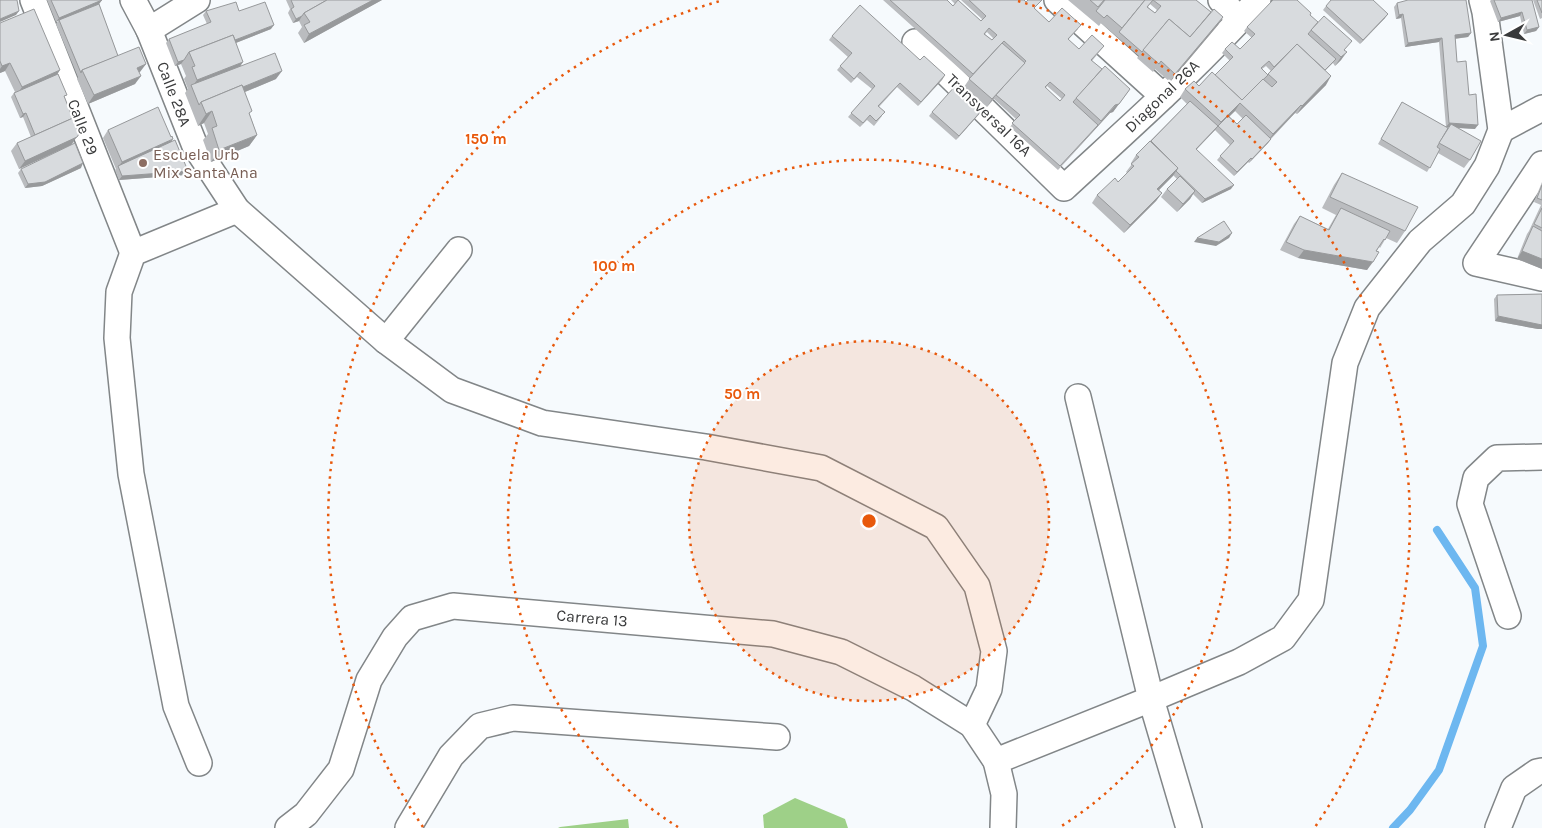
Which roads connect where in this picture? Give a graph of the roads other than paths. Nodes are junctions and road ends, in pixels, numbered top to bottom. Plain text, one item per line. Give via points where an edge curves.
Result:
1 (34, 0) edge
2 (133, 0) edge
3 (197, 0) edge
4 (1057, 0) edge
5 (1221, 0) edge
6 (1258, 0) edge
7 (1482, 0) edge
8 (1240, 20) junction
9 (149, 30) junction
10 (914, 42) dead end
11 (1163, 96) junction
12 (1542, 108) edge
13 (1501, 130) junction
14 (1542, 164) edge
15 (1064, 188) joint
16 (237, 210) junction
17 (458, 250) dead end
18 (132, 253) junction
19 (1542, 278) edge
20 (386, 342) junction
21 (1078, 397) dead end
22 (1542, 457) edge
23 (1508, 616) dead end
24 (1151, 699) junction
25 (972, 725) junction
26 (777, 737) dead end
27 (996, 761) junction
28 (199, 763) dead end
29 (1542, 771) edge
30 (288, 828) edge
31 (408, 828) edge
32 (1003, 828) edge
33 (1189, 828) edge
34 (1498, 828) edge

1 - 18 street, Calle 29
2 - 9 street, Calle 28A
3 - 9 street
4 - 11 street
5 - 8 street
6 - 8 street, Diagonal 26A
7 - 13 street
8 - 11 street, Diagonal 26A
9 - 16 street, Calle 28A via 195,146
10 - 15 street, Transversal 16A
11 - 15 street, Diagonal 26A
12 - 13 street
13 - 24 street via 1486,166 1463,204 1420,241 1367,308 1345,363 1311,600 1283,638 1239,662
14 - 19 street via 1476,263
16 - 18 street
16 - 20 street, Calle 28A
17 - 20 street
18 - 28 street via 120,292 117,338 131,474 176,706
20 - 25 street, Calle 28A via 452,390 542,422 820,468 936,527 977,586 994,651 989,689
21 - 24 street
22 - 23 street via 1497,458 1476,478 1470,504
24 - 27 street
24 - 33 street
25 - 27 street
25 - 30 street, Carrera 13 via 913,688 841,652 773,634 453,606 412,618 395,637 370,680 341,769 306,814
26 - 31 street via 514,718 480,726 452,756
27 - 32 street via 1004,794
29 - 34 street via 1514,788

